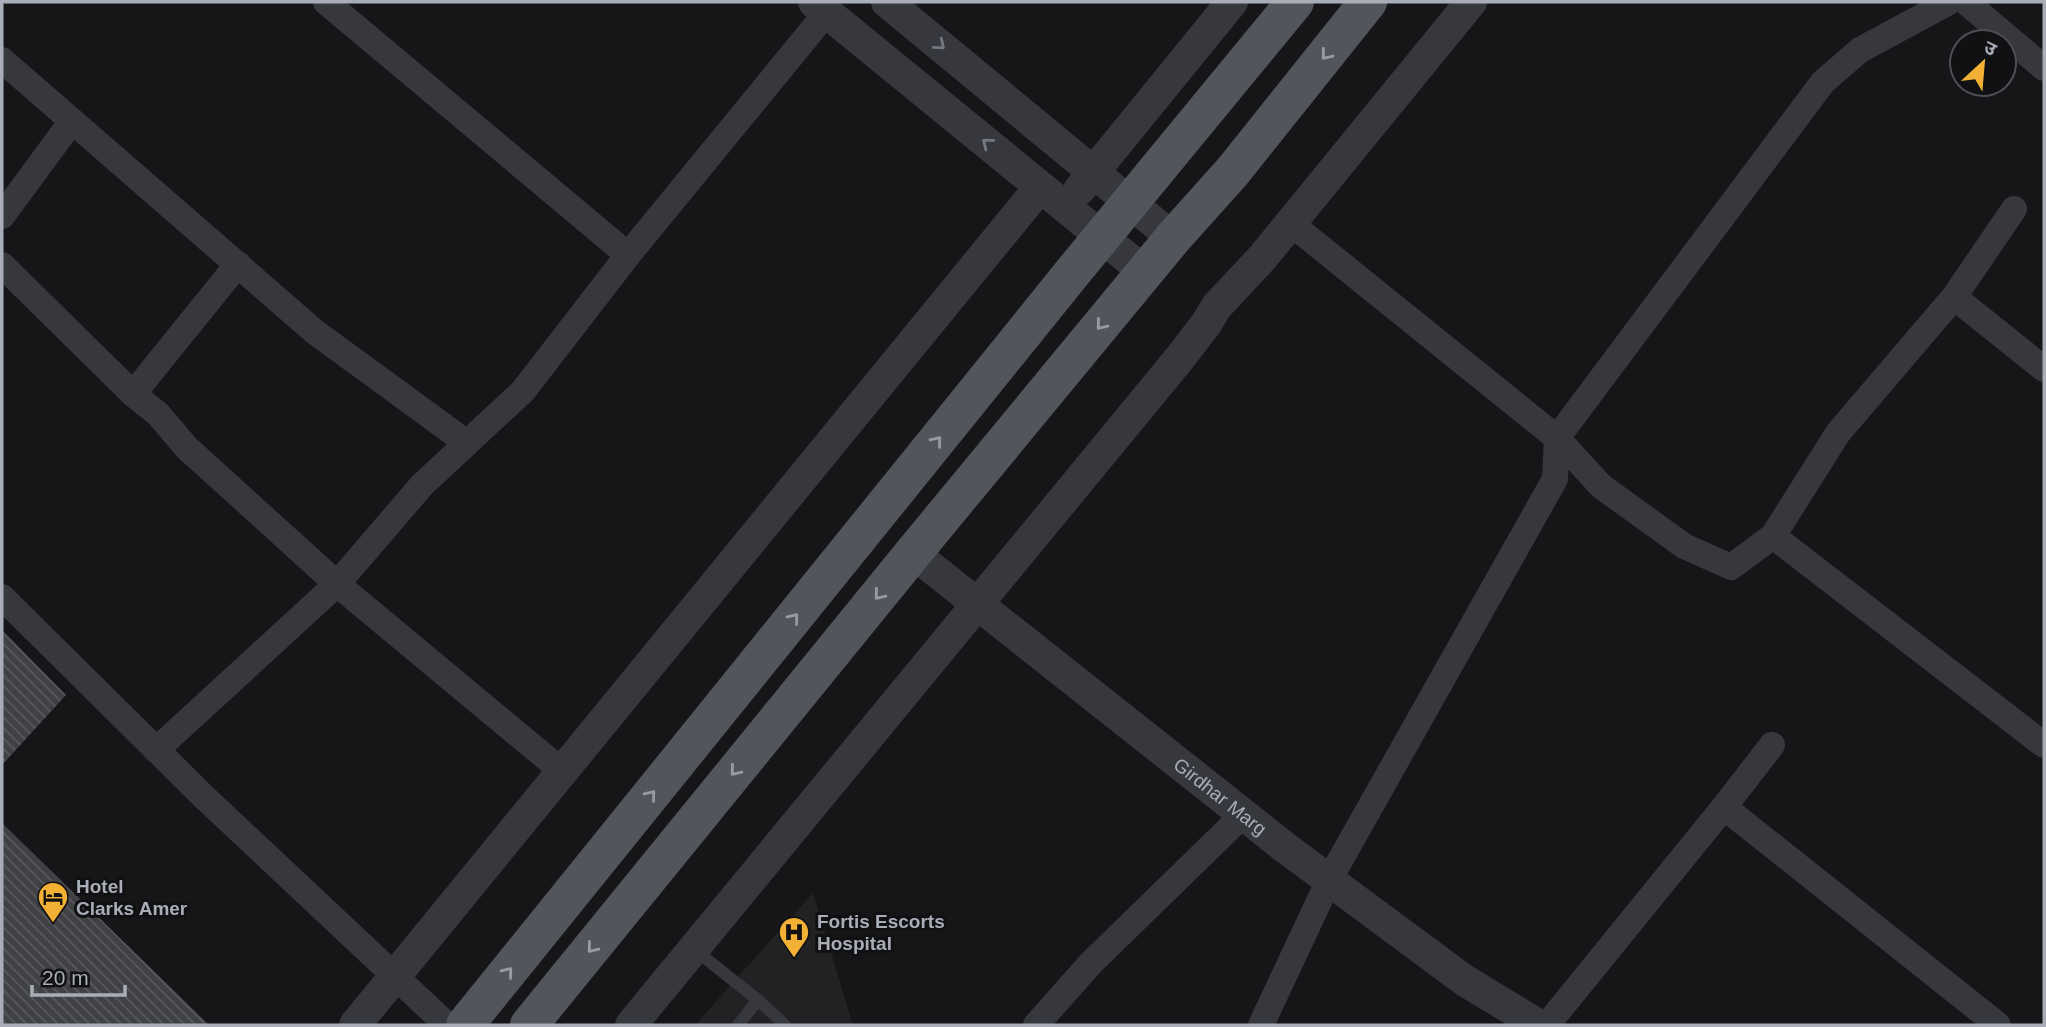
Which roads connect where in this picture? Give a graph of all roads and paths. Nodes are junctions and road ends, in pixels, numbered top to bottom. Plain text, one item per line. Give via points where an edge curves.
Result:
1 (326, 2) edge
2 (887, 2) edge
3 (1232, 2) edge
4 (1295, 2) edge
5 (1368, 2) edge
6 (1471, 2) edge
7 (1949, 2) edge
8 (1966, 2) edge
9 (820, 7) edge
10 (2, 60) edge
11 (2044, 68) edge
12 (72, 121) junction
13 (1093, 173) junction
14 (1040, 187) junction
15 (1130, 203) junction
16 (1065, 207) junction
17 (2014, 209) dead end
18 (2, 216) edge
19 (1289, 222) junction
20 (1102, 237) junction
21 (1173, 238) junction
22 (628, 255) junction
23 (238, 264) junction
24 (2, 265) edge
25 (1146, 273) junction
26 (1954, 297) junction
27 (2044, 369) edge
28 (133, 394) junction
29 (1557, 438) junction
30 (467, 443) junction
31 (1773, 536) junction
32 (913, 553) junction
33 (337, 584) junction
34 (2, 597) edge
35 (976, 602) junction
36 (1772, 745) dead end
37 (2044, 745) edge
38 (156, 750) junction
39 (562, 771) junction
40 (1724, 807) junction
41 (1244, 814) junction
42 (1329, 880) junction
43 (695, 949) junction
44 (395, 976) junction
45 (758, 1000) junction
46 (355, 1025) edge
47 (447, 1025) edge
48 (465, 1025) edge
49 (529, 1025) edge
50 (631, 1025) edge
51 (738, 1025) edge
52 (785, 1025) edge
53 (1036, 1025) edge
54 (1261, 1025) edge
55 (1538, 1025) edge
56 (1547, 1025) edge
57 (1998, 1025) edge

1 - 22 street
2 -> 13 street
3 - 13 street
4 - 15 main road
5 -> 21 main road via 1233,171
6 - 19 street
7 - 29 street via 1860,50 1823,82
8 - 11 street
14 -> 9 street
9 - 22 street
10 - 12 street
12 - 18 street
12 - 23 street
13 - 15 street
13 - 16 street
14 - 16 street
14 - 39 street
15 - 20 main road
15 - 21 street
16 - 20 street
17 - 26 street
19 - 29 street
19 - 35 street
20 - 25 street
48 -> 20 main road
21 - 25 main road
22 - 30 street via 523,391
23 - 28 street
23 - 30 street via 315,332
24 - 28 street
25 -> 32 main road
26 - 27 street
26 - 31 street via 1838,433
28 - 33 street
29 - 31 street via 1601,486 1684,546 1731,567
29 - 42 street via 1555,480
30 - 33 street via 422,485
31 - 37 street
32 - 35 street, Girdhar Marg
32 -> 49 main road
33 - 38 street
33 - 39 street
34 - 38 street
35 - 41 street, Girdhar Marg
35 - 43 street
36 - 40 street
38 - 44 street
39 - 44 street
40 - 56 street
40 - 57 street
41 - 42 street, Girdhar Marg
41 - 53 street via 1091,963
42 - 54 street
42 - 55 street, Girdhar Marg via 1464,980
43 - 45 lane
43 - 50 street
44 - 46 street
44 - 47 street
45 - 51 lane
45 - 52 lane

